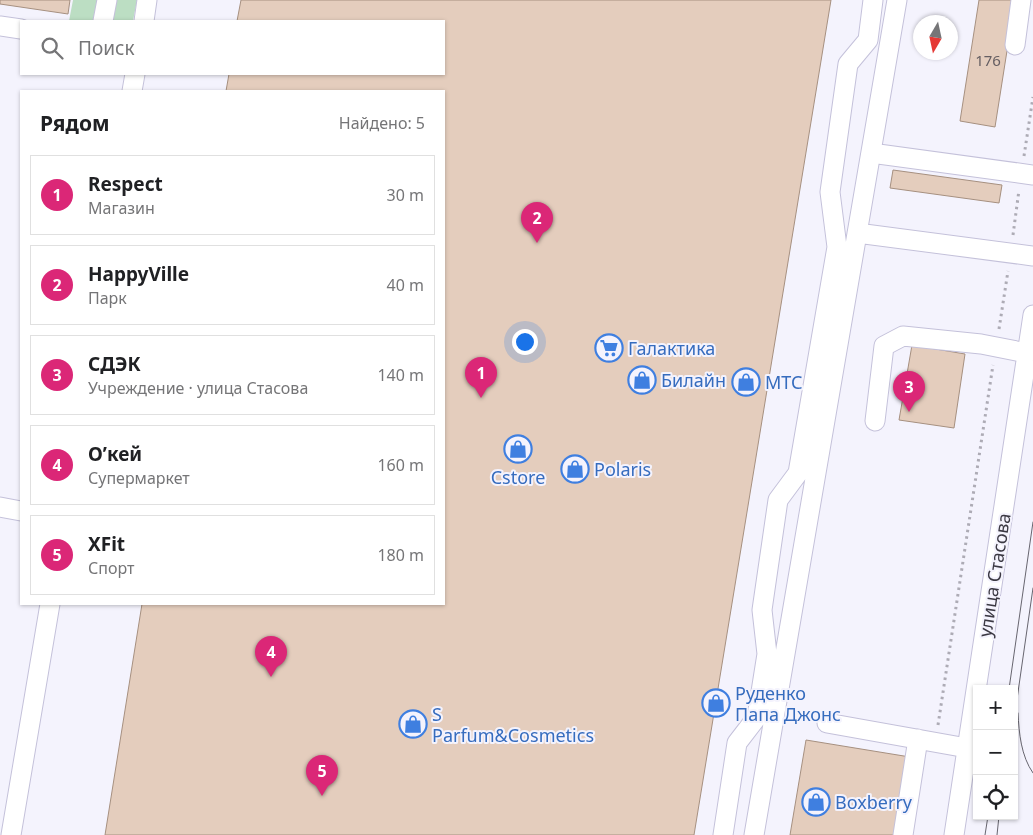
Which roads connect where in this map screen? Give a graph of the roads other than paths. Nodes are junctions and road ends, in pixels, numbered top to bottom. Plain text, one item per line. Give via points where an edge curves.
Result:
1 (106, 0) edge
2 (147, 0) edge
3 (873, 0) edge
4 (897, 0) edge
5 (1021, 0) edge
6 (103, 20) edge
7 (144, 20) edge
8 (0, 26) edge
9 (20, 29) edge
10 (1014, 46) dead end
11 (135, 75) edge
12 (132, 90) edge
13 (871, 153) junction
14 (1027, 174) edge
15 (857, 233) junction
16 (1033, 256) edge
17 (1033, 315) edge
18 (1027, 353) junction
19 (875, 422) dead end
20 (0, 507) edge
21 (20, 511) edge
22 (50, 605) edge
23 (827, 723) dead end
24 (927, 741) junction
25 (967, 748) junction
26 (11, 835) edge
27 (723, 835) edge
28 (754, 835) edge
29 (903, 835) edge
30 (954, 835) edge

1 - 6 street
2 - 7 street
3 - 27 street via 868,40 848,64 830,192 837,247 798,473 778,500 762,610 767,654 757,716 738,743
4 - 13 street
5 - 10 street
8 - 9 street
11 - 12 street
13 - 14 street
13 - 15 street
15 - 16 street
15 - 28 street
17 - 18 street, улица Стасова
18 - 19 street via 903,336 884,346
18 - 25 street, улица Стасова
20 - 21 street
22 - 26 street
23 - 24 street
24 - 25 street
24 - 29 street
25 - 30 street, улица Стасова

